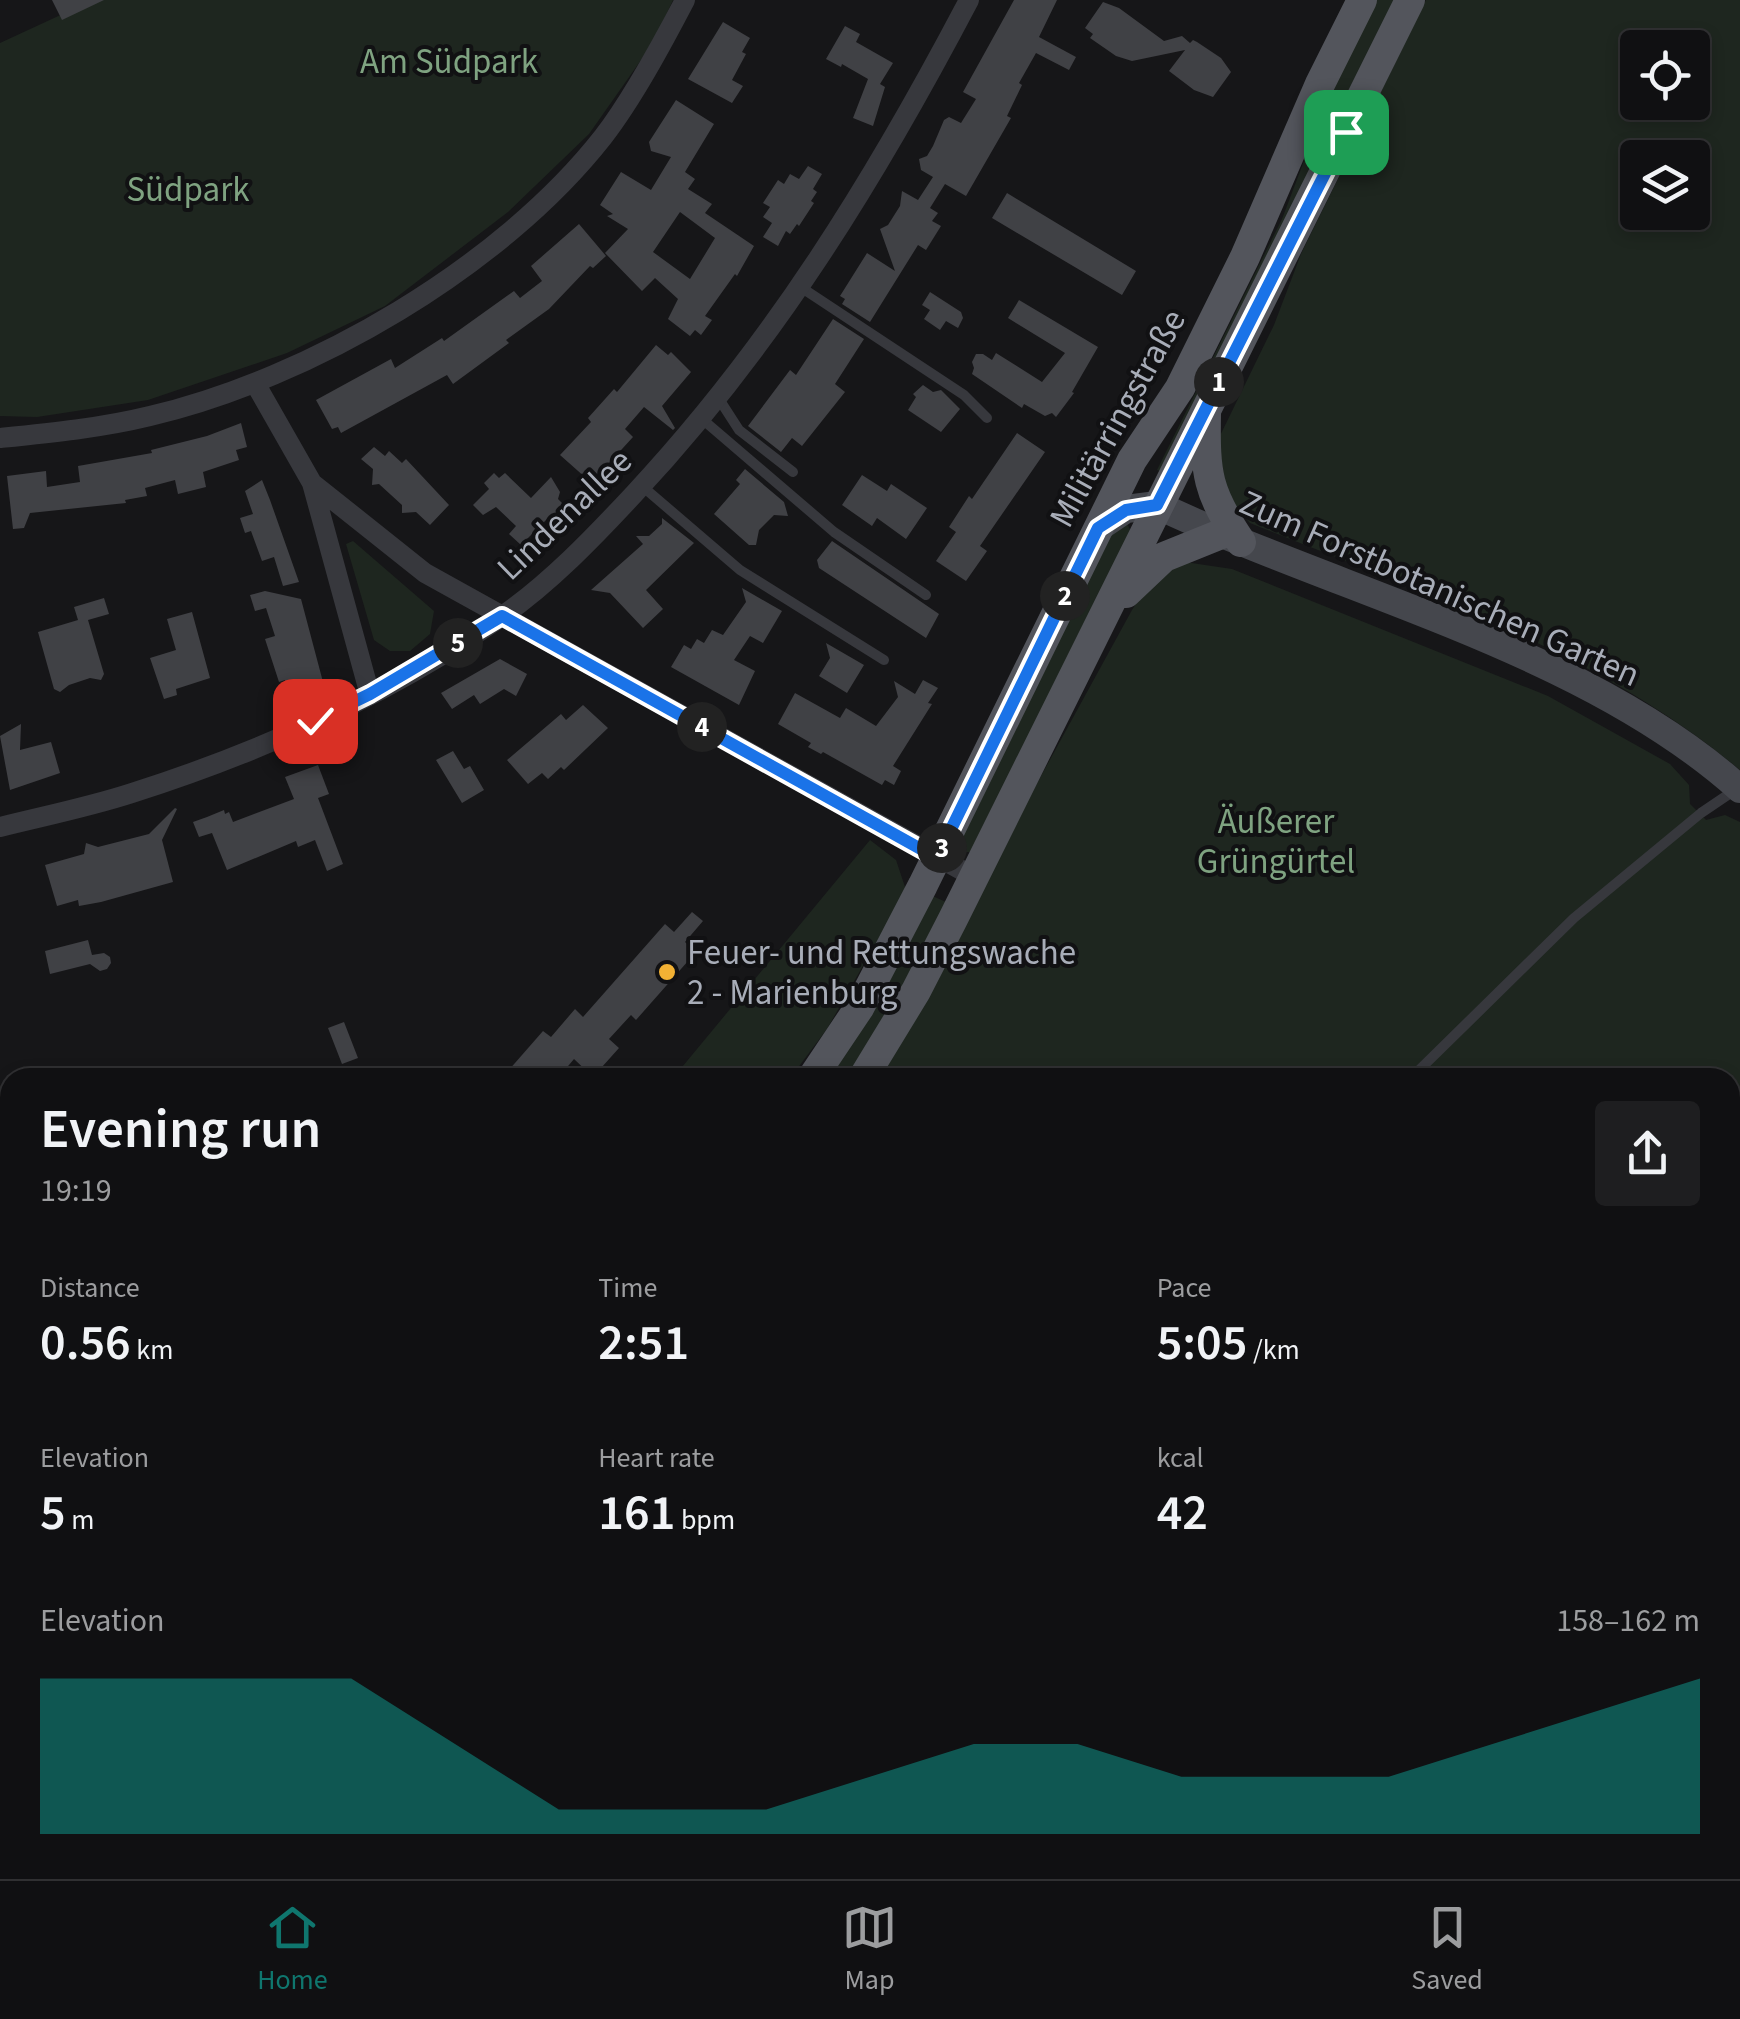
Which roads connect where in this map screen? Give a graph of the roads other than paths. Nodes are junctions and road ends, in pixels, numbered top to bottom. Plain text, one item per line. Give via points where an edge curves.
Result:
1 (685, 0) edge
2 (969, 0) edge
3 (1362, 0) edge
4 (1410, 0) edge
5 (802, 288) junction
6 (255, 383) junction
7 (1180, 388) junction
8 (719, 399) junction
9 (1206, 406) junction
10 (986, 418) dead end
11 (702, 420) junction
12 (0, 438) edge
13 (793, 472) dead end
14 (312, 483) junction
15 (642, 486) junction
16 (1157, 505) junction
17 (1098, 528) junction
18 (1231, 538) junction
19 (926, 595) dead end
20 (1107, 614) junction
21 (502, 616) junction
22 (884, 660) dead end
23 (370, 694) junction
24 (1739, 789) edge
25 (0, 827) edge
26 (937, 858) junction
27 (974, 877) junction
28 (819, 1068) edge
29 (868, 1068) edge
30 (1421, 1068) edge

1 - 6 street via 609,130 535,210 398,312
2 - 5 street, Lindenallee
3 - 7 main road, Militärringstraße
4 - 9 main road, Militärringstraße
5 - 8 street, Lindenallee
5 - 10 lane via 964,395
6 - 12 street via 152,416
6 - 14 street
7 - 16 main road via 1150,472
7 - 17 main road, Militärringstraße via 1132,460
8 - 11 street, Lindenallee
8 - 13 lane via 739,430
9 - 16 main road, Militärringstraße
9 - 18 main road via 1208,484
11 - 15 street, Lindenallee
11 - 19 lane via 834,532
14 - 21 street via 425,574
14 - 23 street
15 - 21 street, Lindenallee
15 - 22 lane via 740,570
16 - 17 main road via 1126,510
16 - 18 main road, Zum Forstbotanischen Garten
16 - 20 main road, Militärringstraße
17 - 26 main road, Militärringstraße
18 - 20 main road via 1164,557
18 - 24 main road, Zum Forstbotanischen Garten via 1551,670 1668,732
20 - 27 main road, Militärringstraße
21 - 23 street, Lindenallee
21 - 26 street
23 - 25 street, Lindenallee via 169,781
24 - 30 lane via 1574,918
26 - 27 street
26 - 28 main road, Militärringstraße via 859,1008
27 - 29 main road, Militärringstraße

